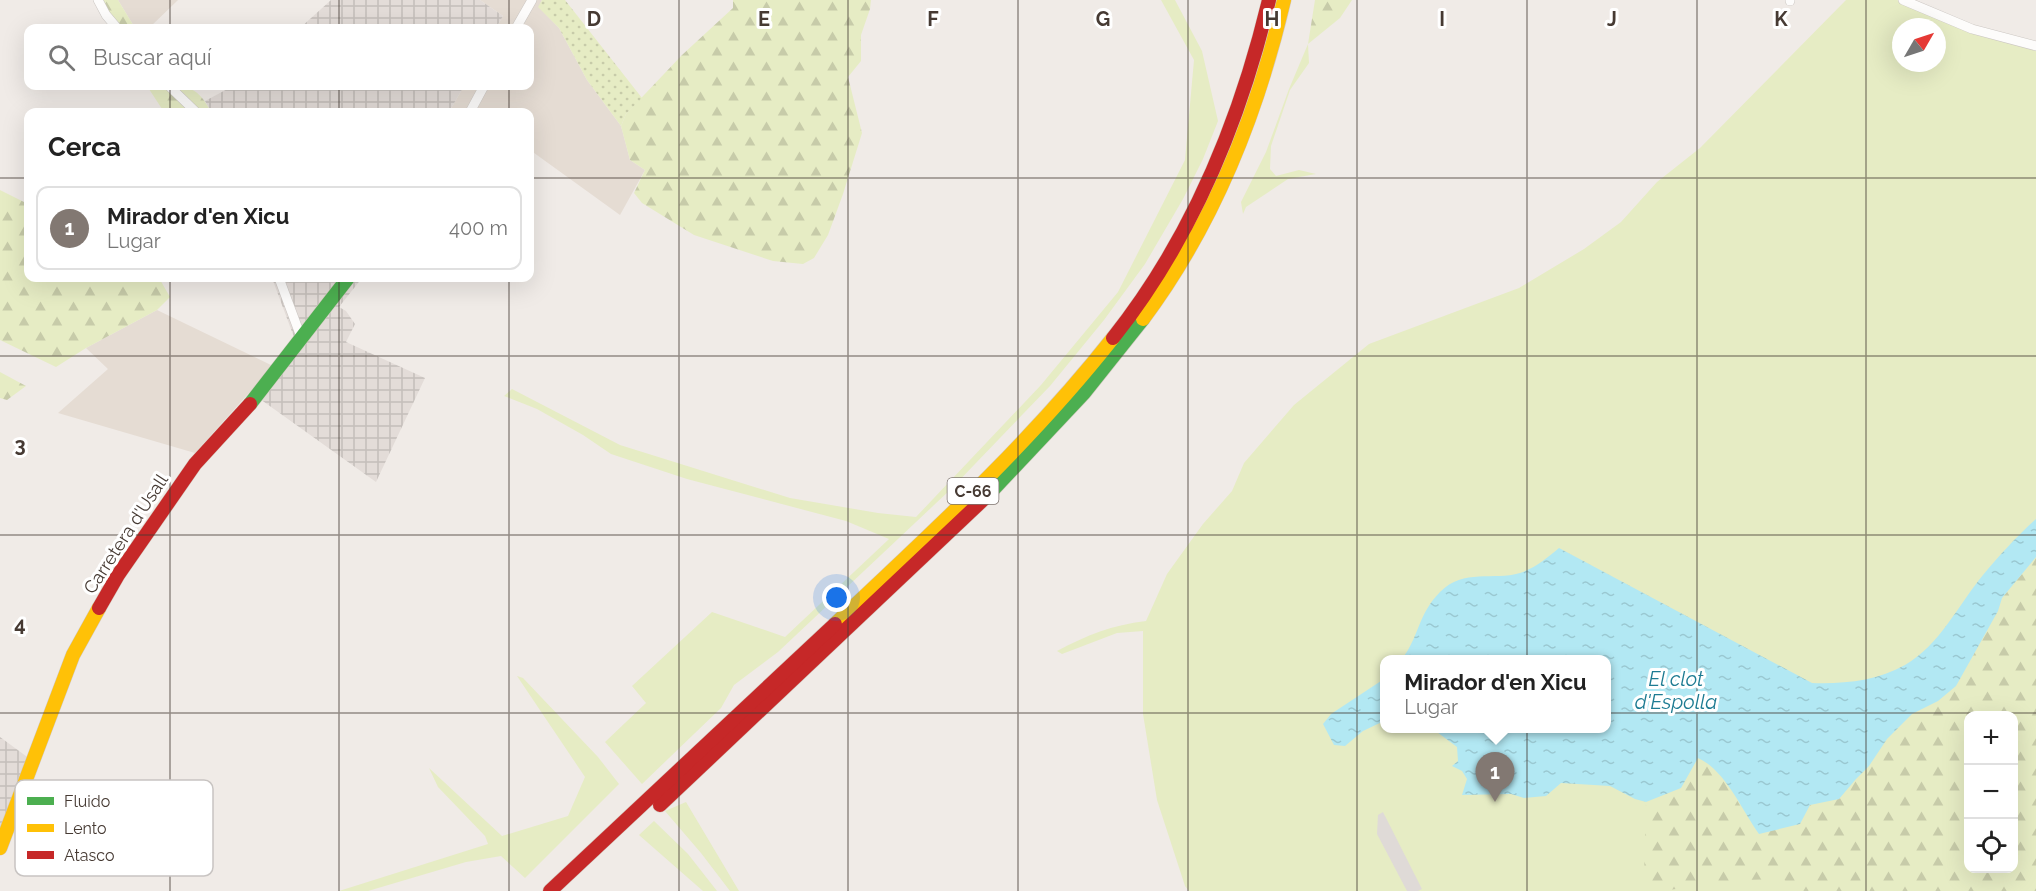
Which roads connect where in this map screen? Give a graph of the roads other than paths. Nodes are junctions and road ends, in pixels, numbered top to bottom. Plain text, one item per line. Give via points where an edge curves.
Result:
1 (98, 0) edge
2 (532, 0) edge
3 (1269, 0) edge
4 (1284, 0) edge
5 (1903, 0) edge
6 (114, 24) edge
7 (518, 24) edge
8 (2036, 46) edge
9 (173, 90) edge
10 (482, 90) edge
11 (192, 108) edge
12 (472, 108) edge
13 (280, 282) edge
14 (345, 282) edge
15 (301, 337) junction
16 (26, 780) edge
17 (15, 808) edge
18 (0, 848) edge
19 (550, 891) edge
20 (567, 891) edge

1 - 6 street
2 - 7 street
3 - 19 main road, C-66 via 1242,96 1214,167 1143,295 1093,363 900,564
4 - 20 main road, C-66 via 1274,47 1239,148 1214,202 1182,260 1106,368 968,515
5 - 8 street via 1972,29
9 - 11 street
10 - 12 street
13 - 15 street
14 - 15 main road, Carretera d'Usall
15 - 16 main road, Carretera d'Usall via 248,406 195,464 117,575 73,654
17 - 18 main road, Carretera d'Usall

